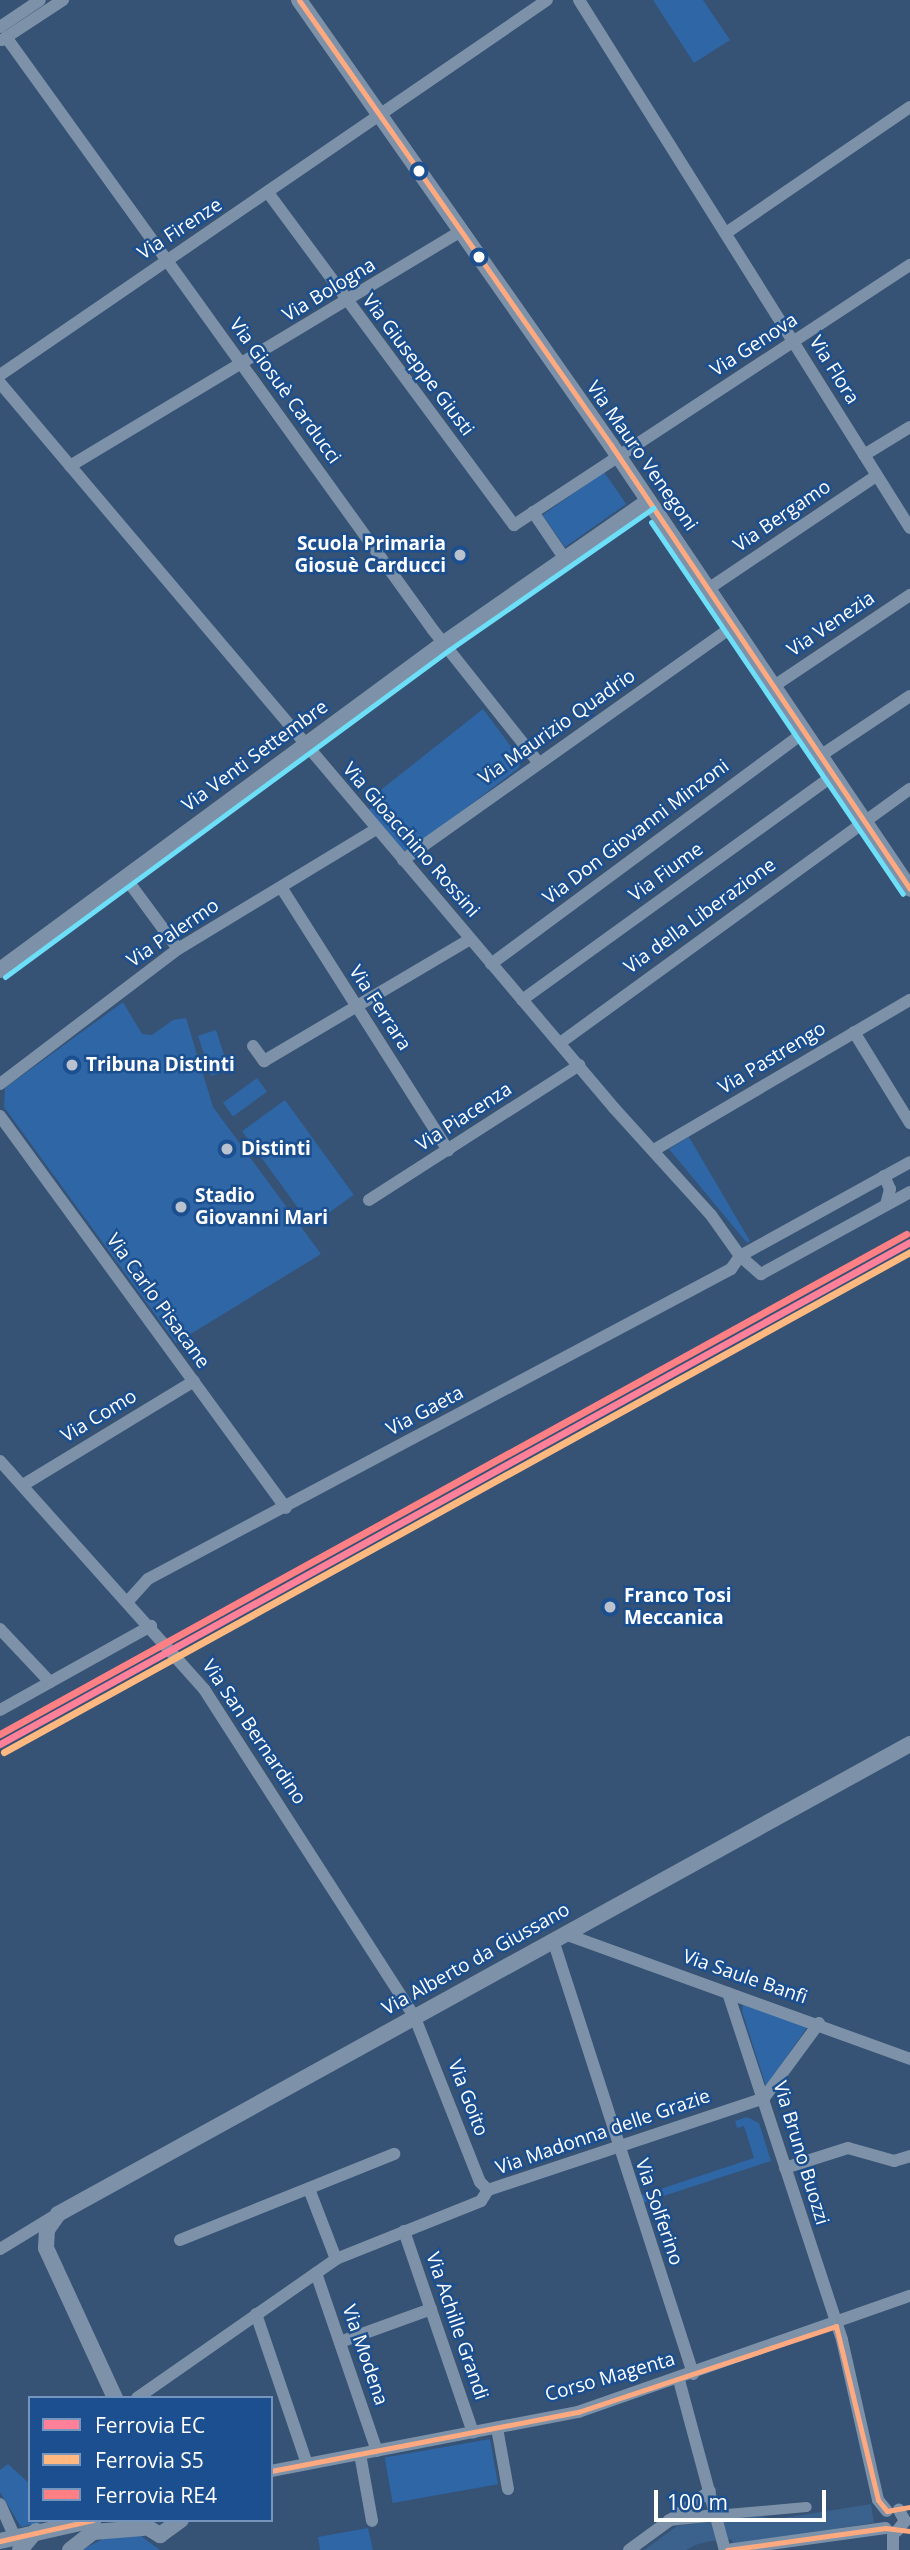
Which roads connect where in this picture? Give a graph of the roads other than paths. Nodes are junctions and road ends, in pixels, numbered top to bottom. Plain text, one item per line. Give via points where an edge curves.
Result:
1 (40, 0) edge
2 (63, 0) edge
3 (299, 0) edge
4 (547, 0) edge
5 (579, 0) edge
6 (2, 35) edge
7 (910, 107) edge
8 (382, 117) junction
9 (269, 194) junction
10 (461, 231) junction
11 (726, 233) junction
12 (166, 261) junction
13 (910, 265) edge
14 (348, 303) junction
15 (794, 342) junction
16 (241, 363) junction
17 (0, 375) edge
18 (0, 383) edge
19 (910, 427) edge
20 (618, 456) junction
21 (864, 456) junction
22 (70, 466) junction
23 (876, 476) junction
24 (648, 501) junction
25 (533, 512) junction
26 (514, 525) joint
27 (910, 528) edge
28 (565, 559) junction
29 (708, 589) junction
30 (910, 595) edge
31 (734, 626) junction
32 (444, 643) junction
33 (774, 686) junction
34 (910, 696) edge
35 (804, 732) junction
36 (305, 747) junction
37 (820, 756) junction
38 (538, 762) junction
39 (833, 776) junction
40 (910, 789) edge
41 (864, 820) junction
42 (376, 829) junction
43 (403, 860) junction
44 (125, 877) junction
45 (281, 887) junction
46 (910, 889) edge
47 (910, 901) edge
48 (470, 939) junction
49 (178, 949) junction
50 (491, 964) junction
51 (0, 970) edge
52 (522, 1000) junction
53 (910, 1000) edge
54 (356, 1008) junction
55 (854, 1032) junction
56 (560, 1043) junction
57 (253, 1046) dead end
58 (579, 1065) junction
59 (0, 1084) edge
60 (0, 1116) edge
61 (910, 1123) edge
62 (448, 1150) junction
63 (654, 1150) junction
64 (910, 1162) edge
65 (884, 1176) junction
66 (910, 1192) edge
67 (369, 1200) dead end
68 (886, 1205) junction
69 (740, 1256) junction
70 (194, 1381) junction
71 (0, 1461) edge
72 (23, 1485) junction
73 (286, 1508) junction
74 (129, 1600) junction
75 (151, 1626) junction
76 (0, 1629) edge
77 (50, 1682) junction
78 (0, 1710) edge
79 (910, 1744) edge
80 (559, 1937) junction
81 (728, 1993) junction
82 (415, 2018) junction
83 (819, 2023) junction
84 (910, 2059) edge
85 (764, 2098) junction
86 (617, 2148) junction
87 (394, 2154) dead end
88 (910, 2156) edge
89 (785, 2168) junction
90 (309, 2189) junction
91 (488, 2190) junction
92 (63, 2211) junction
93 (404, 2231) junction
94 (180, 2240) dead end
95 (5, 2246) edge
96 (48, 2254) junction
97 (336, 2259) junction
98 (316, 2273) junction
99 (910, 2297) edge
100 (431, 2309) junction
101 (256, 2314) junction
102 (836, 2326) junction
103 (340, 2342) junction
104 (693, 2374) junction
105 (679, 2380) junction
106 (114, 2396) edge
107 (140, 2396) edge
108 (497, 2428) junction
109 (473, 2433) junction
110 (377, 2451) junction
111 (360, 2454) junction
112 (307, 2464) junction
113 (273, 2471) edge
114 (508, 2490) dead end
115 (710, 2491) junction
116 (807, 2507) dead end
117 (1, 2509) edge
118 (899, 2509) edge
119 (717, 2517) junction
120 (665, 2520) junction
121 (372, 2521) dead end
122 (83, 2522) edge
123 (179, 2522) edge
124 (140, 2524) edge
125 (896, 2530) edge
126 (39, 2531) junction
127 (11, 2542) edge
128 (725, 2548) edge
129 (68, 2550) edge
130 (629, 2550) edge
131 (893, 2550) edge

1 - 6 street
2 - 6 street
3 - 8 street, Via Mauro Venegoni
4 - 8 street, Via Firenze
5 - 11 street, Via Flora
6 - 12 street, Via Giosuè Carducci
7 - 11 street
8 - 9 street, Via Firenze
8 - 10 street, Via Mauro Venegoni
9 - 12 street, Via Firenze
9 - 14 street, Via Giuseppe Giusti
10 - 14 street, Via Bologna
10 - 20 street, Via Mauro Venegoni
11 - 15 street, Via Flora
12 - 16 street, Via Giosuè Carducci
12 - 17 street, Via Firenze
13 - 15 street, Via Genova
14 - 16 street, Via Bologna
14 - 26 street, Via Giuseppe Giusti
15 - 20 street, Via Genova
15 - 21 street, Via Flora
16 - 22 street, Via Bologna
16 - 32 street, Via Giosuè Carducci
18 - 22 street, Via Gioacchino Rossini
19 - 21 street
20 - 24 street, Via Mauro Venegoni
20 - 25 street, Via Genova
21 - 23 street, Via Flora
22 - 36 street, Via Gioacchino Rossini
23 - 27 street, Via Flora
23 - 29 street, Via Bergamo
24 - 28 street, Via Venti Settembre
24 - 29 street, Via Mauro Venegoni
25 - 26 street, Via Genova
25 - 28 street
28 - 32 street, Via Venti Settembre
29 - 31 street, Via Mauro Venegoni
30 - 33 street, Via Venezia
31 - 33 street, Via Mauro Venegoni
31 - 38 street, Via Maurizio Quadrio
32 - 36 street, Via Venti Settembre
32 - 38 street, Via Giosuè Carducci
33 - 35 street, Via Mauro Venegoni
34 - 37 street
35 - 37 street, Via Mauro Venegoni
35 - 50 street, Via Don Giovanni Minzoni
36 - 42 street, Via Gioacchino Rossini
36 - 44 street, Via Venti Settembre
37 - 39 street, Via Mauro Venegoni
38 - 43 street, Via Maurizio Quadrio
39 - 41 street, Via Mauro Venegoni
39 - 52 street, Via Fiume
40 - 41 street, Via della Liberazione
41 - 46 street, Via Mauro Venegoni
41 - 56 street, Via della Liberazione
42 - 43 street, Via Gioacchino Rossini
42 - 45 street, Via Palermo
43 - 48 street, Via Gioacchino Rossini
44 - 49 street
44 - 51 street, Via Venti Settembre
45 - 49 street, Via Palermo
45 - 54 street, Via Ferrara
46 - 47 street
48 - 50 street, Via Gioacchino Rossini
48 - 54 street
49 - 59 street, Via Palermo
50 - 52 street, Via Gioacchino Rossini
52 - 56 street, Via Gioacchino Rossini
53 - 55 street, Via Pastrengo
54 - 57 street via 264,1061
54 - 62 street, Via Ferrara
55 - 61 street
55 - 63 street, Via Pastrengo
56 - 58 street, Via Gioacchino Rossini
58 - 62 street, Via Piacenza
58 - 63 street, Via Gioacchino Rossini
60 - 70 street, Via Carlo Pisacane
62 - 67 street, Via Piacenza
63 - 69 street, Via Gioacchino Rossini
64 - 65 street, Via Gaeta
65 - 68 street via 890,1189
65 - 69 street, Via Gaeta
66 - 68 street
68 - 69 street via 761,1273
69 - 73 street, Via Gaeta via 731,1269
70 - 72 street, Via Como
70 - 73 street, Via Carlo Pisacane
71 - 72 street, Via San Bernardino
72 - 74 street, Via San Bernardino
73 - 74 street, Via Gaeta via 148,1579
74 - 75 street, Via San Bernardino
75 - 77 street
75 - 82 street, Via San Bernardino via 204,1689
76 - 77 street
77 - 78 street
79 - 80 street, Via Alberto da Giussano
80 - 81 street, Via Saule Banfi
80 - 82 street, Via Alberto da Giussano
80 - 86 street, Via Solferino
81 - 83 street, Via Saule Banfi
81 - 85 street, Via Bruno Buozzi
82 - 91 street, Via Goito via 480,2182
82 - 92 street, Via Alberto da Giussano
83 - 84 street, Via Saule Banfi
83 - 85 street
85 - 86 street, Via Madonna delle Grazie
85 - 89 street, Via Bruno Buozzi
86 - 91 street, Via Madonna delle Grazie
86 - 104 street, Via Solferino
87 - 90 street
88 - 89 street via 894,2161 848,2148
89 - 102 street, Via Bruno Buozzi
90 - 94 street
90 - 97 street
91 - 93 street, Via Madonna delle Grazie via 481,2202
92 - 95 street, Via Alberto da Giussano
92 - 96 street via 47,2230
93 - 97 street, Via Madonna delle Grazie
93 - 100 street, Via Achille Grandi
95 - 96 street, Via Alberto da Giussano via 32,2239
96 - 106 street
97 - 98 street, Via Madonna delle Grazie
98 - 101 street, Via Madonna delle Grazie
98 - 103 street, Via Modena
99 - 102 street, Corso Magenta
100 - 103 street
100 - 109 street, Via Achille Grandi
101 - 107 street, Via Madonna delle Grazie
101 - 112 street
102 - 104 street, Corso Magenta
102 - 118 street, Via Bruno Buozzi via 878,2500
103 - 110 street, Via Modena
104 - 105 street, Corso Magenta
105 - 108 street, Corso Magenta via 578,2412
105 - 115 street
108 - 109 street, Corso Magenta
108 - 114 street
109 - 110 street, Corso Magenta
110 - 111 street, Corso Magenta
111 - 112 street, Corso Magenta
111 - 121 street
112 - 113 street, Corso Magenta
115 - 119 street
115 - 120 street
116 - 119 street
117 - 127 street
118 - 125 street
118 - 125 street via 905,2521
119 - 120 street
119 - 128 street
120 - 130 street
122 - 126 street
123 - 124 street via 166,2534
124 - 129 street via 93,2532
125 - 128 street
125 - 131 street
126 - 127 street
126 - 129 street via 59,2536

